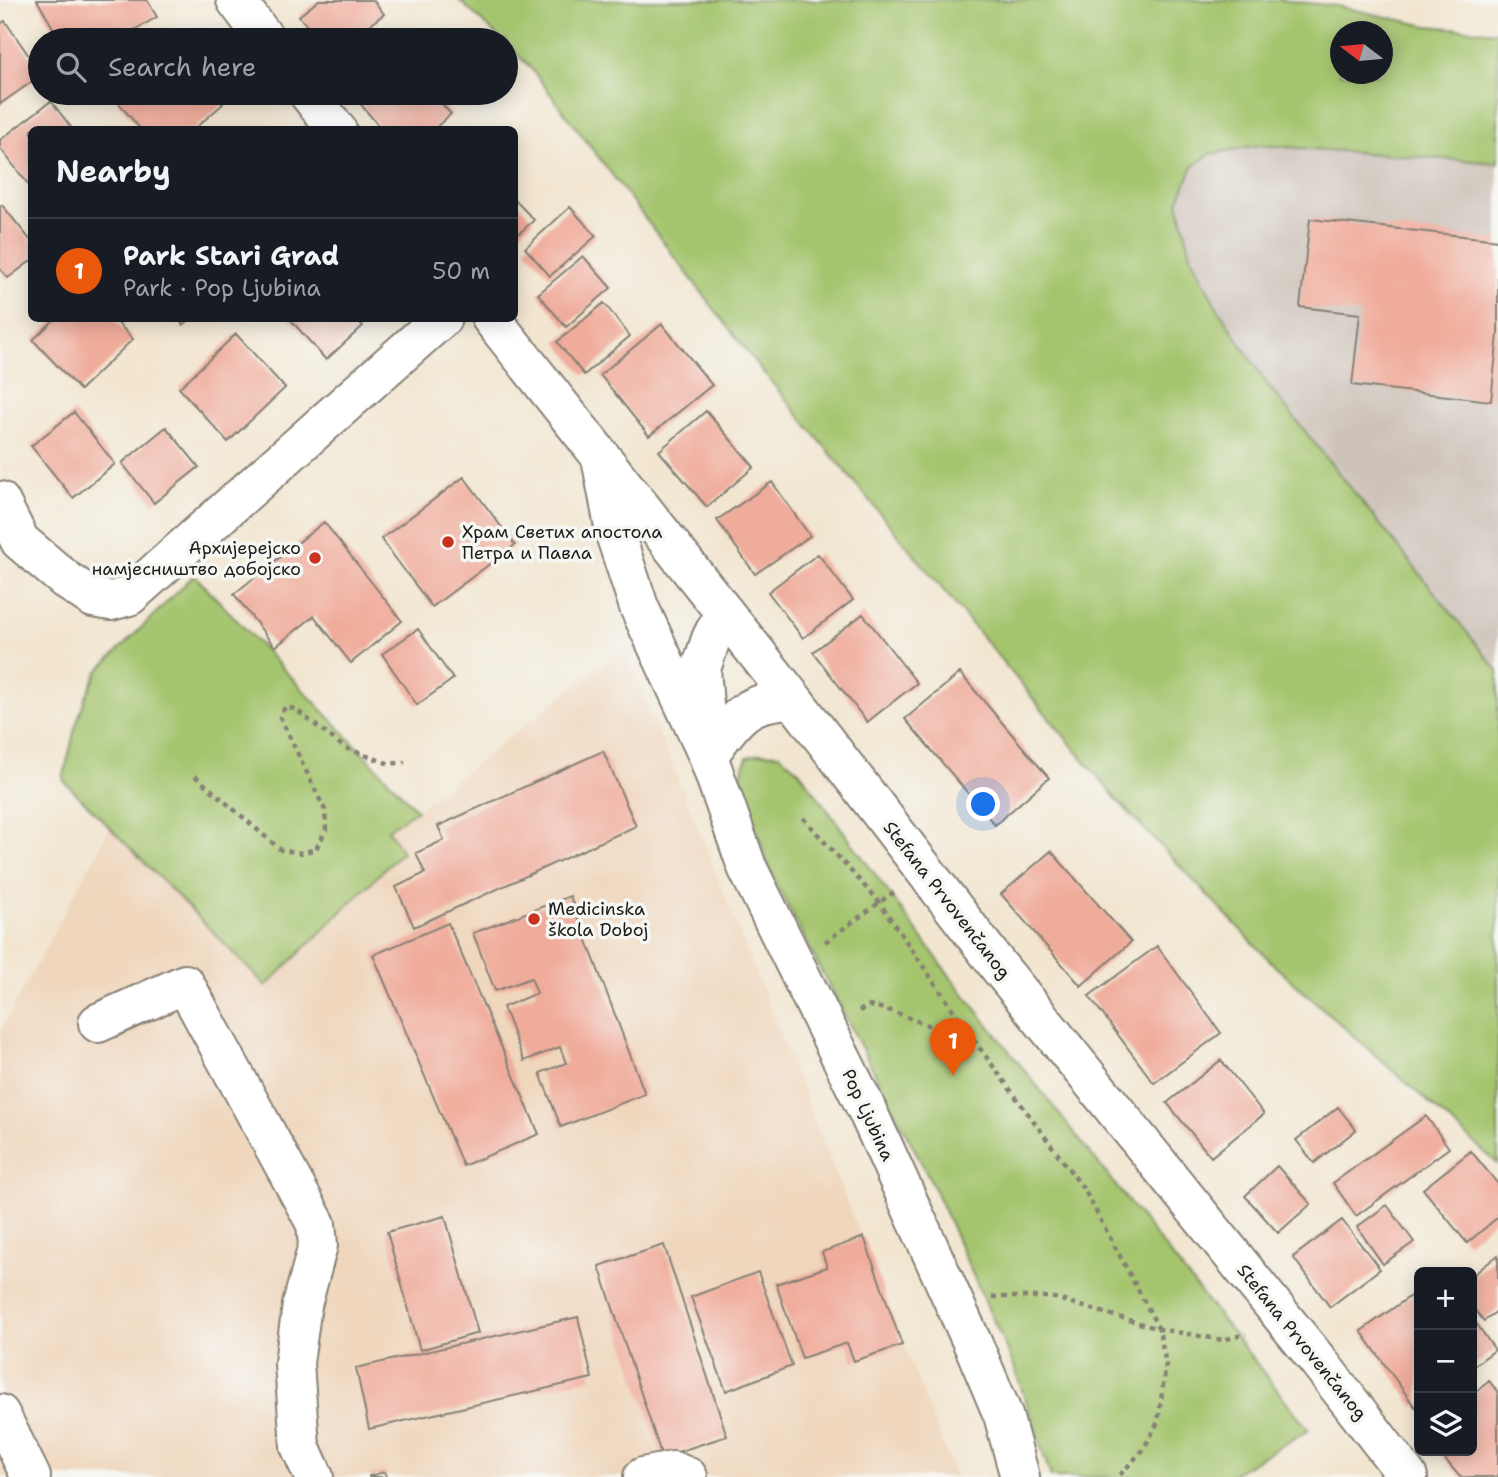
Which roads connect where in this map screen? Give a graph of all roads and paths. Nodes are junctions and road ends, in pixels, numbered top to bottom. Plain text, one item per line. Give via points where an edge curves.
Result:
1 (236, 0) edge
2 (257, 28) edge
3 (317, 105) edge
4 (334, 126) edge
5 (437, 322) edge
6 (494, 322) edge
7 (601, 456) junction
8 (0, 501) edge
9 (724, 614) junction
10 (793, 699) junction
11 (708, 756) junction
12 (405, 762) dead end
13 (195, 776) dead end
14 (803, 818) dead end
15 (879, 902) junction
16 (825, 942) dead end
17 (858, 1011) dead end
18 (98, 1023) dead end
19 (976, 1043) junction
20 (993, 1297) dead end
21 (1159, 1329) junction
22 (1252, 1332) dead end
23 (0, 1414) edge
24 (31, 1477) edge
25 (314, 1477) edge
26 (642, 1477) edge
27 (688, 1477) edge
28 (1020, 1477) edge
29 (1118, 1477) edge
30 (1408, 1477) edge

1 - 2 street
3 - 4 street
5 - 8 street via 129,596 111,601 93,598 66,580 20,541
6 - 7 street, Stefana Prvovenčanog
7 - 9 street, Stefana Prvovenčanog
7 - 11 street via 616,537 639,607
9 - 10 street, Stefana Prvovenčanog
9 - 11 street via 701,669
10 - 11 street via 746,710
10 - 30 street, Stefana Prvovenčanog via 999,967
11 - 28 street, Pop Ljubina via 747,867 866,1108 976,1351 1003,1415
12 - 13 path via 390,764 345,748 285,706 280,717 325,810 326,830 316,849 302,853 281,850
14 - 15 path
15 - 16 path
15 - 19 path
17 - 19 path via 869,1006 886,1009
18 - 25 street via 185,984 316,1224 318,1245 302,1305 294,1363 300,1446
19 - 21 path via 1086,1191
20 - 21 path via 1051,1297
21 - 22 path via 1223,1340
21 - 29 path via 1166,1364 1158,1422 1143,1450
23 - 24 street
26 - 27 street via 673,1471

